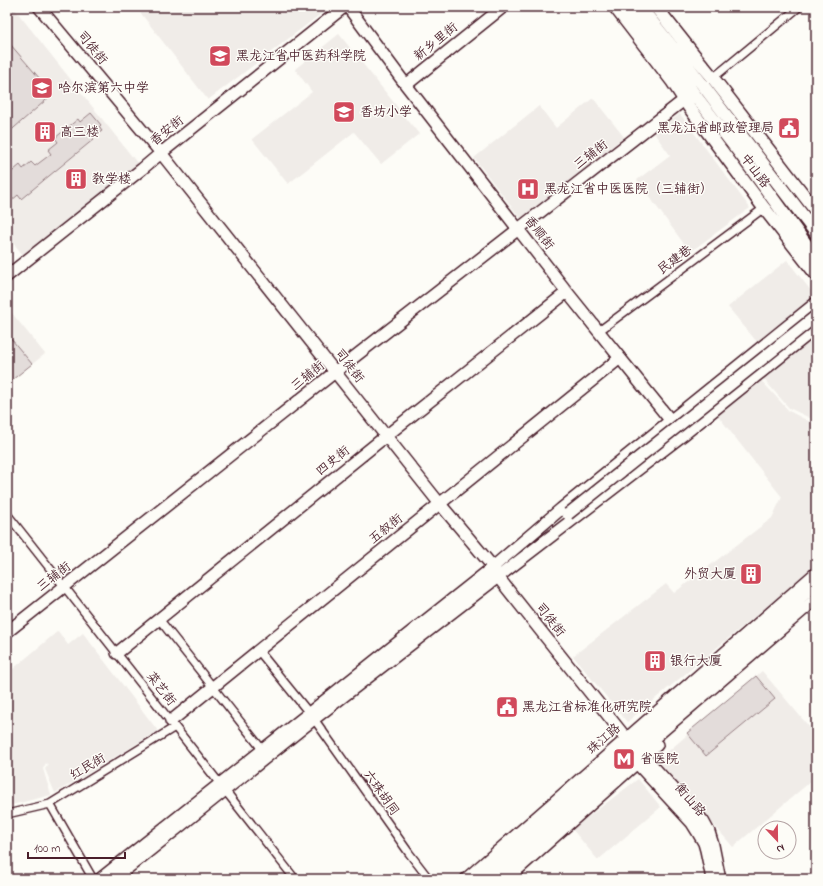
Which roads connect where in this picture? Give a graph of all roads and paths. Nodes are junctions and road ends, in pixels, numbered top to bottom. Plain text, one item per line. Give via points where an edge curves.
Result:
1 (39, 7) edge
2 (344, 7) edge
3 (348, 7) edge
4 (503, 7) edge
5 (615, 7) edge
6 (656, 7) edge
7 (799, 7) edge
8 (636, 10) edge
9 (694, 55) junction
10 (713, 78) junction
11 (672, 81) junction
12 (406, 85) junction
13 (711, 96) junction
14 (698, 99) junction
15 (684, 100) junction
16 (161, 153) junction
17 (757, 155) junction
18 (742, 156) junction
19 (776, 159) junction
20 (746, 184) junction
21 (780, 186) junction
22 (764, 208) junction
23 (816, 211) edge
24 (518, 229) junction
25 (816, 233) edge
26 (816, 258) edge
27 (816, 274) edge
28 (7, 276) edge
29 (567, 292) junction
30 (816, 303) edge
31 (816, 316) edge
32 (816, 328) edge
33 (599, 331) junction
34 (620, 358) junction
35 (336, 372) junction
36 (671, 421) junction
37 (683, 435) junction
38 (386, 436) junction
39 (440, 504) junction
40 (7, 514) edge
41 (502, 559) junction
42 (495, 572) junction
43 (816, 573) edge
44 (816, 584) edge
45 (64, 587) junction
46 (816, 599) edge
47 (816, 607) edge
48 (159, 619) junction
49 (7, 632) edge
50 (258, 650) junction
51 (117, 653) junction
52 (213, 687) junction
53 (312, 716) junction
54 (173, 724) junction
55 (635, 752) junction
56 (265, 753) junction
57 (222, 787) junction
58 (50, 804) junction
59 (7, 814) edge
60 (93, 879) edge
61 (100, 879) edge
62 (114, 879) edge
63 (295, 879) edge
64 (429, 879) edge
65 (466, 879) edge
66 (481, 879) edge
67 (492, 879) edge
68 (507, 879) edge
69 (712, 879) edge
70 (719, 879) edge

1 - 16 street, 司徒街
2 - 16 street, 香安街
3 - 12 street, 香顺街
4 - 12 street, 新乡里街
5 - 11 main road, 中山路
6 - 9 main road
7 - 10 street
8 - 13 main road, 中山路
8 - 14 main road, 中山路
9 - 10 main road
9 - 13 main road
10 - 19 main road
11 - 14 main road
11 - 15 main road, 中山路
12 - 24 street, 香顺街
13 - 17 main road, 中山路
14 - 18 main road, 中山路
15 - 20 main road, 中山路
15 - 24 street, 三辅街
16 - 28 street, 香安街
16 - 35 street, 司徒街
17 - 19 main road
17 - 21 main road, 中山路
18 - 20 main road
18 - 26 main road, 中山路
19 - 21 main road
19 - 23 main road
20 - 22 main road, 中山路
21 - 25 main road, 中山路
22 - 27 main road, 中山路
22 - 33 street, 民建巷
24 - 29 street, 香顺街
24 - 35 street, 三辅街
29 - 33 street, 香顺街
29 - 38 street, 四史街
30 - 36 street
31 - 41 street, bridge via 568,514
32 - 37 street
33 - 34 street, 香顺街
34 - 36 street, 香顺街
34 - 39 street, 五叙街
35 - 38 street, 司徒街
35 - 45 street, 三辅街
36 - 37 street, 香顺街
36 - 41 street
37 - 42 street
38 - 39 street, 司徒街
38 - 48 street, 四史街
39 - 42 street, 司徒街
39 - 50 street, 五叙街
40 - 45 street, 菜艺街
41 - 42 street
42 - 53 street
42 - 55 street, 司徒街
43 - 55 street, 珠江路
44 - 55 street, 珠江路
45 - 49 street, 三辅街
45 - 51 street, 菜艺街
46 - 55 street, 珠江路
47 - 55 street, 珠江路 via 711,698
48 - 51 street, 四史街
48 - 52 street
50 - 52 street, 五叙街
50 - 53 street, 六珠胡同
51 - 54 street, 菜艺街
52 - 54 street, 五叙街
52 - 56 street
53 - 56 street
53 - 64 street, 六珠胡同
54 - 57 street, 菜艺街
54 - 58 street, 红民街
55 - 65 street, 珠江路
55 - 66 street, 珠江路
55 - 67 street, 珠江路
55 - 68 street, 珠江路
55 - 69 street, 衡山路 via 697,831 704,843
55 - 70 street, 衡山路 via 703,821 713,845
56 - 57 street
57 - 61 street
57 - 62 street
57 - 63 street, 菜艺街
58 - 59 street, 红民街
58 - 60 street

